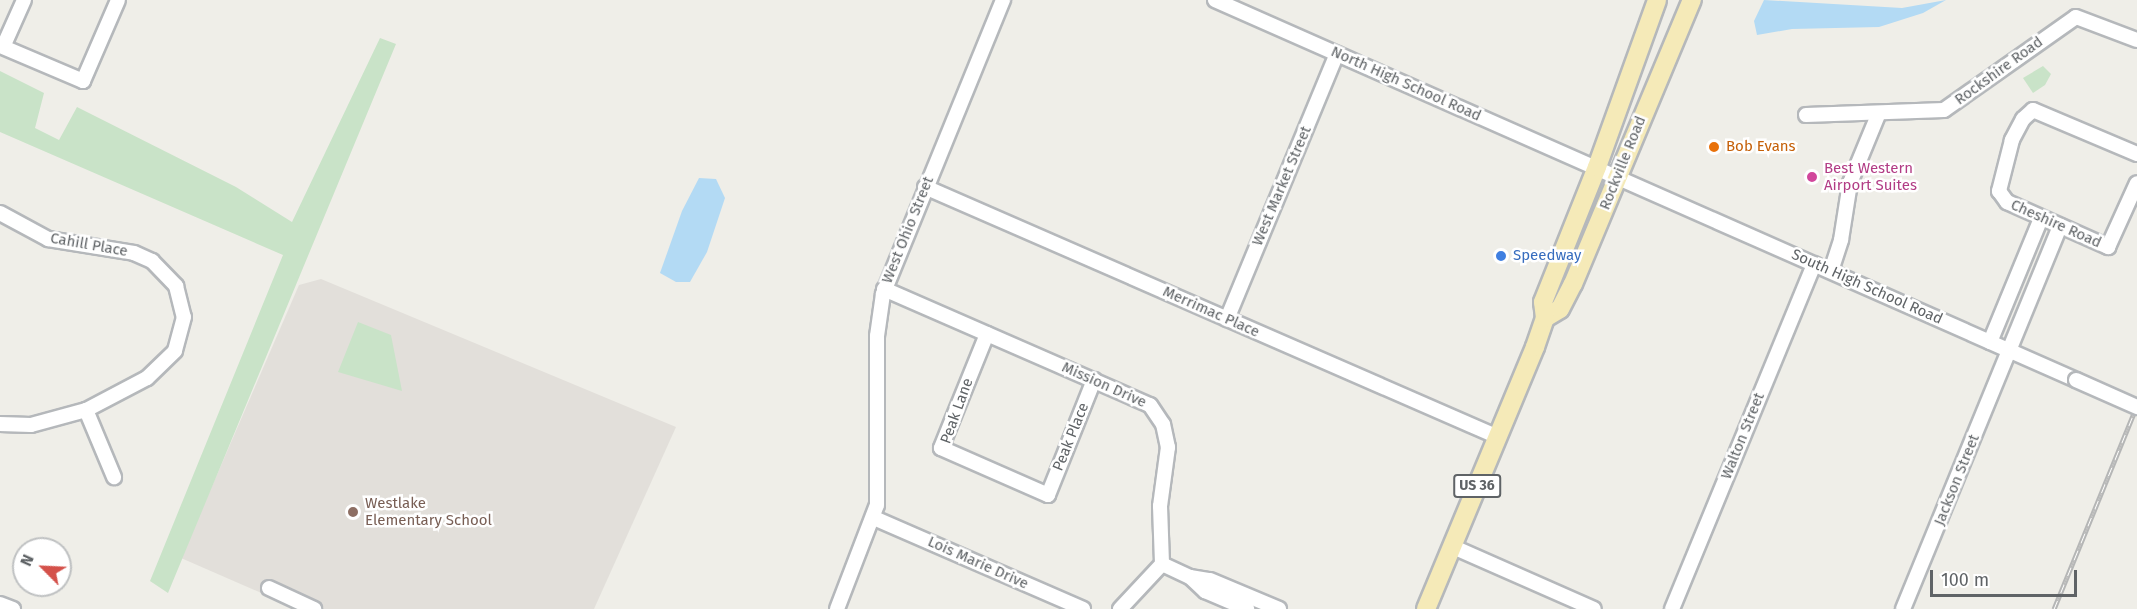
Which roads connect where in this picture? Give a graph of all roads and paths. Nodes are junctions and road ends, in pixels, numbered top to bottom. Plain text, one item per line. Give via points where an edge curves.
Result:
1 (24, 0) edge
2 (118, 0) edge
3 (1003, 0) edge
4 (1215, 0) edge
5 (1657, 0) edge
6 (1692, 0) edge
7 (2137, 40) edge
8 (1337, 54) junction
9 (1806, 115) dead end
10 (1878, 115) junction
11 (2137, 154) edge
12 (1597, 168) junction
13 (1617, 176) junction
14 (2137, 183) edge
15 (925, 187) junction
16 (0, 213) edge
17 (2041, 218) junction
18 (2060, 226) junction
19 (1814, 264) junction
20 (1831, 271) junction
21 (884, 289) junction
22 (1545, 318) junction
23 (1227, 319) junction
24 (987, 334) junction
25 (1990, 342) junction
26 (2010, 351) junction
27 (1094, 380) junction
28 (2137, 407) edge
29 (86, 410) junction
30 (0, 424) edge
31 (1498, 437) junction
32 (114, 477) dead end
33 (1048, 495) joint
34 (874, 518) junction
35 (1451, 546) junction
36 (1162, 564) junction
37 (1190, 577) junction
38 (269, 588) dead end
39 (0, 604) edge
40 (13, 609) edge
41 (314, 609) edge
42 (837, 609) edge
43 (1083, 609) edge
44 (1120, 609) edge
45 (1247, 609) edge
46 (1279, 609) edge
47 (1426, 609) edge
48 (1594, 609) edge
49 (1671, 609) edge
50 (1903, 609) edge

1 - 2 street via 3,47 83,81
3 - 15 street, West Ohio Street
4 - 8 street, North High School Road
5 - 12 main road, Rockville Road / US 36
6 - 13 main road, Rockville Road / US 36
7 - 10 street, Rockshire Road via 2079,16 2071,18 1949,108
8 - 12 street, North High School Road
8 - 23 street, West Market Street
9 - 10 street, Rockshire Road
10 - 20 street via 1850,183 1841,240
11 - 17 street, Cheshire Road via 2036,110 2029,111 2007,153 1999,190 2006,202
12 - 13 street, South High School Road
12 - 22 main road, Rockville Road / US 36 via 1543,302
13 - 19 street, South High School Road
13 - 22 main road, Rockville Road / US 36 via 1560,309
14 - 18 street, Cheshire Road via 2108,247
15 - 21 street, West Ohio Street
15 - 23 street, Merrimac Place
16 - 29 street, Cahill Place via 48,239 142,256 165,272 179,292 183,327 170,359 147,378
17 - 18 street, Cheshire Road
17 - 25 street
18 - 26 street, Jackson Street
19 - 20 street, South High School Road
19 - 49 street, Walton Street
20 - 25 street, South High School Road
21 - 24 street, Mission Drive
21 - 34 street, West Ohio Street via 877,336 880,477
22 - 31 main road, Rockville Road / US 36
23 - 31 street, Merrimac Place
24 - 27 street, Mission Drive
24 - 33 street, Peak Lane via 941,448
25 - 26 street, South High School Road
26 - 28 street, South High School Road, bridge
26 - 50 street, Jackson Street
27 - 33 street, Peak Place
27 - 36 street, Mission Drive via 1150,405 1165,428 1168,447 1160,506
29 - 30 street, Cahill Place via 31,425
29 - 32 street
31 - 35 main road, Rockville Road / US 36
34 - 42 street, West Ohio Street
34 - 43 street, Lois Marie Drive
35 - 47 main road, Rockville Road / US 36
35 - 48 street
36 - 37 street
36 - 44 street
37 - 45 street via 1205,591
37 - 46 street via 1210,580
38 - 41 street
39 - 40 street

